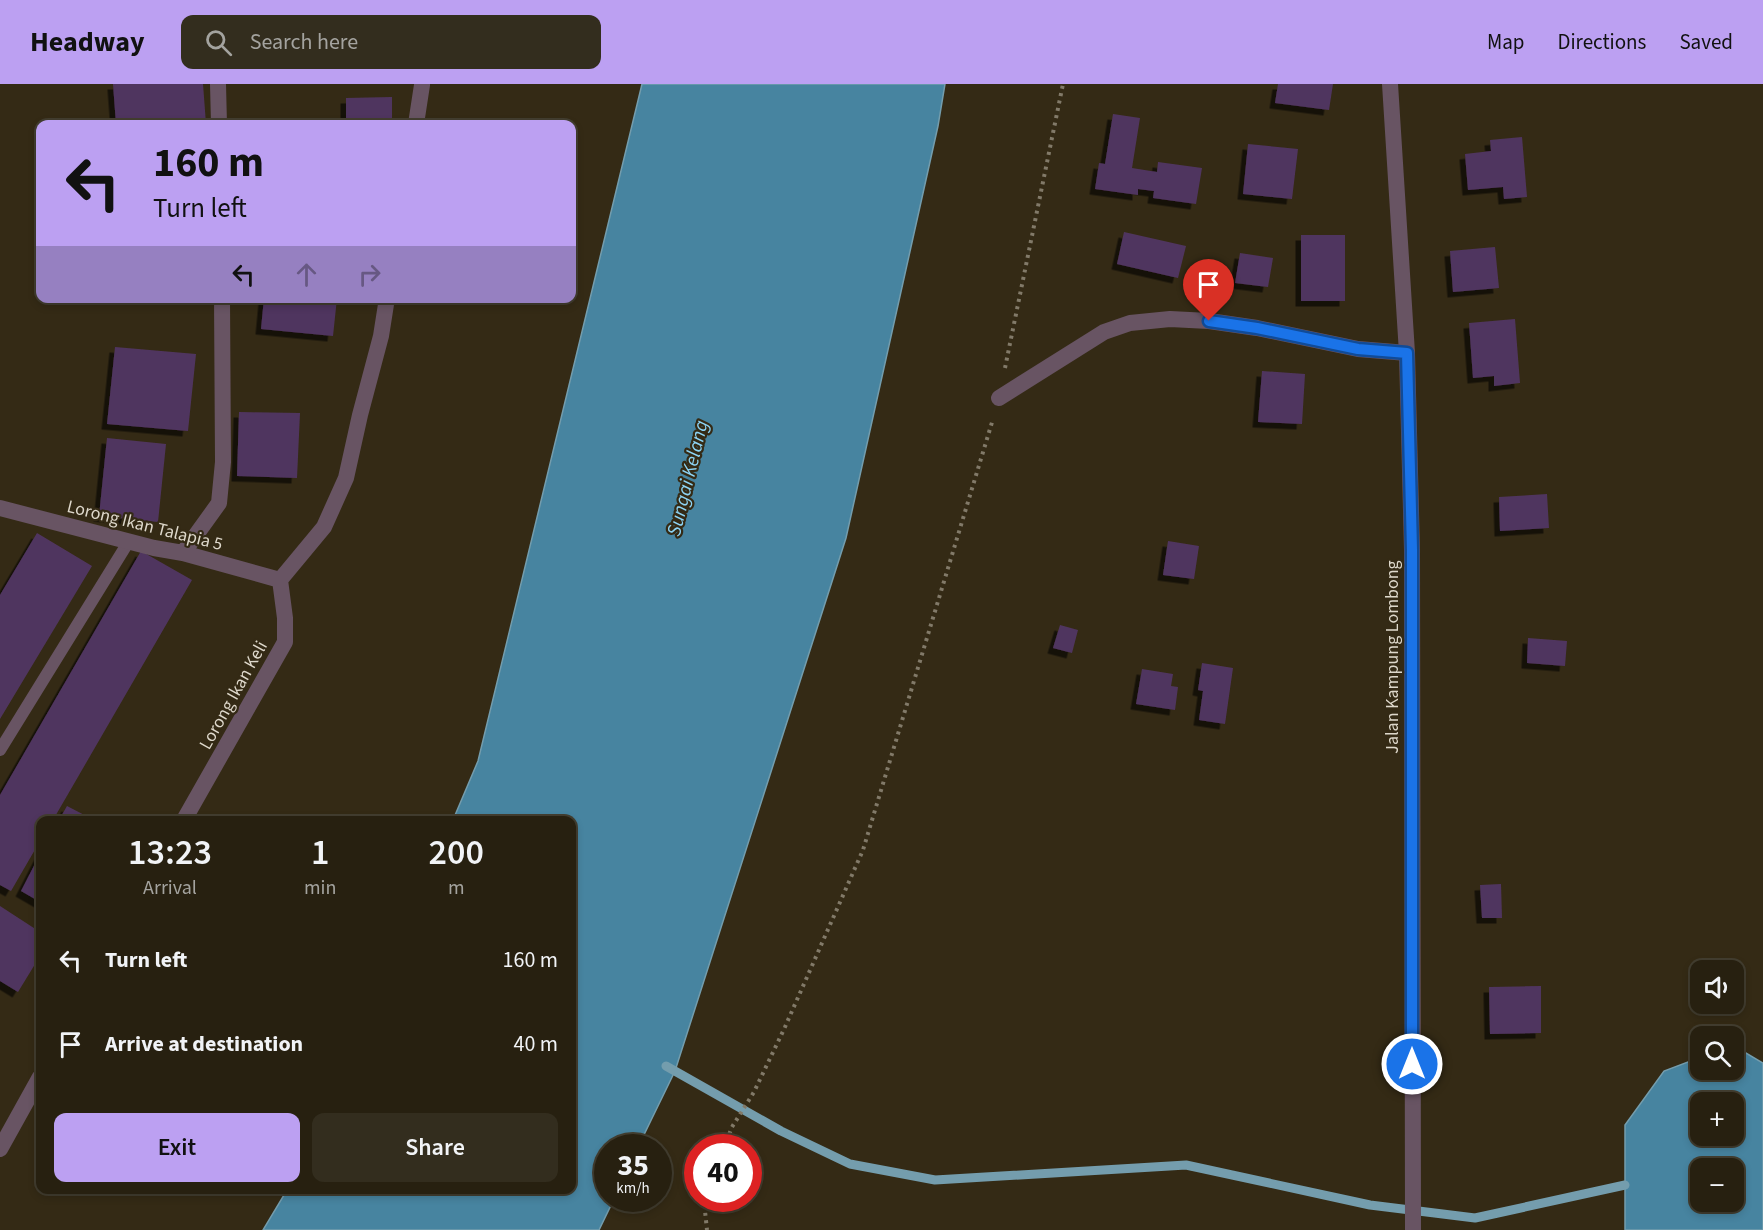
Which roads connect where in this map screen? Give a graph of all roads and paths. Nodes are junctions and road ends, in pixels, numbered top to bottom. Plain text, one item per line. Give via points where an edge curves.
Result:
1 (218, 84) edge
2 (1063, 84) edge
3 (1390, 84) edge
4 (422, 86) dead end
5 (219, 120) edge
6 (417, 120) edge
7 (222, 303) edge
8 (386, 303) edge
9 (1407, 353) junction
10 (999, 398) junction
11 (0, 508) edge
12 (129, 541) junction
13 (183, 553) junction
14 (280, 580) junction
15 (0, 750) edge
16 (186, 816) edge
17 (36, 1084) edge
18 (729, 1134) edge
19 (0, 1149) edge
20 (705, 1212) edge
21 (707, 1230) edge
22 (1413, 1230) edge

1 - 5 street
2 - 10 path
3 - 9 street, Jalan Kampung Lombong
4 - 6 street
7 - 13 street via 223,462 219,503
8 - 14 street via 346,478 324,527
9 - 10 street via 1358,349 1209,321 1130,323 1104,332
9 - 22 street, Jalan Kampung Lombong via 1412,550
10 - 18 path via 863,850 754,1092
11 - 12 street, Lorong Ikan Talapia 5
12 - 13 street, Lorong Ikan Talapia 5
12 - 15 lane
13 - 14 street, Lorong Ikan Talapia 5
14 - 16 street, Lorong Ikan Keli via 285,642
17 - 19 street
20 - 21 path

